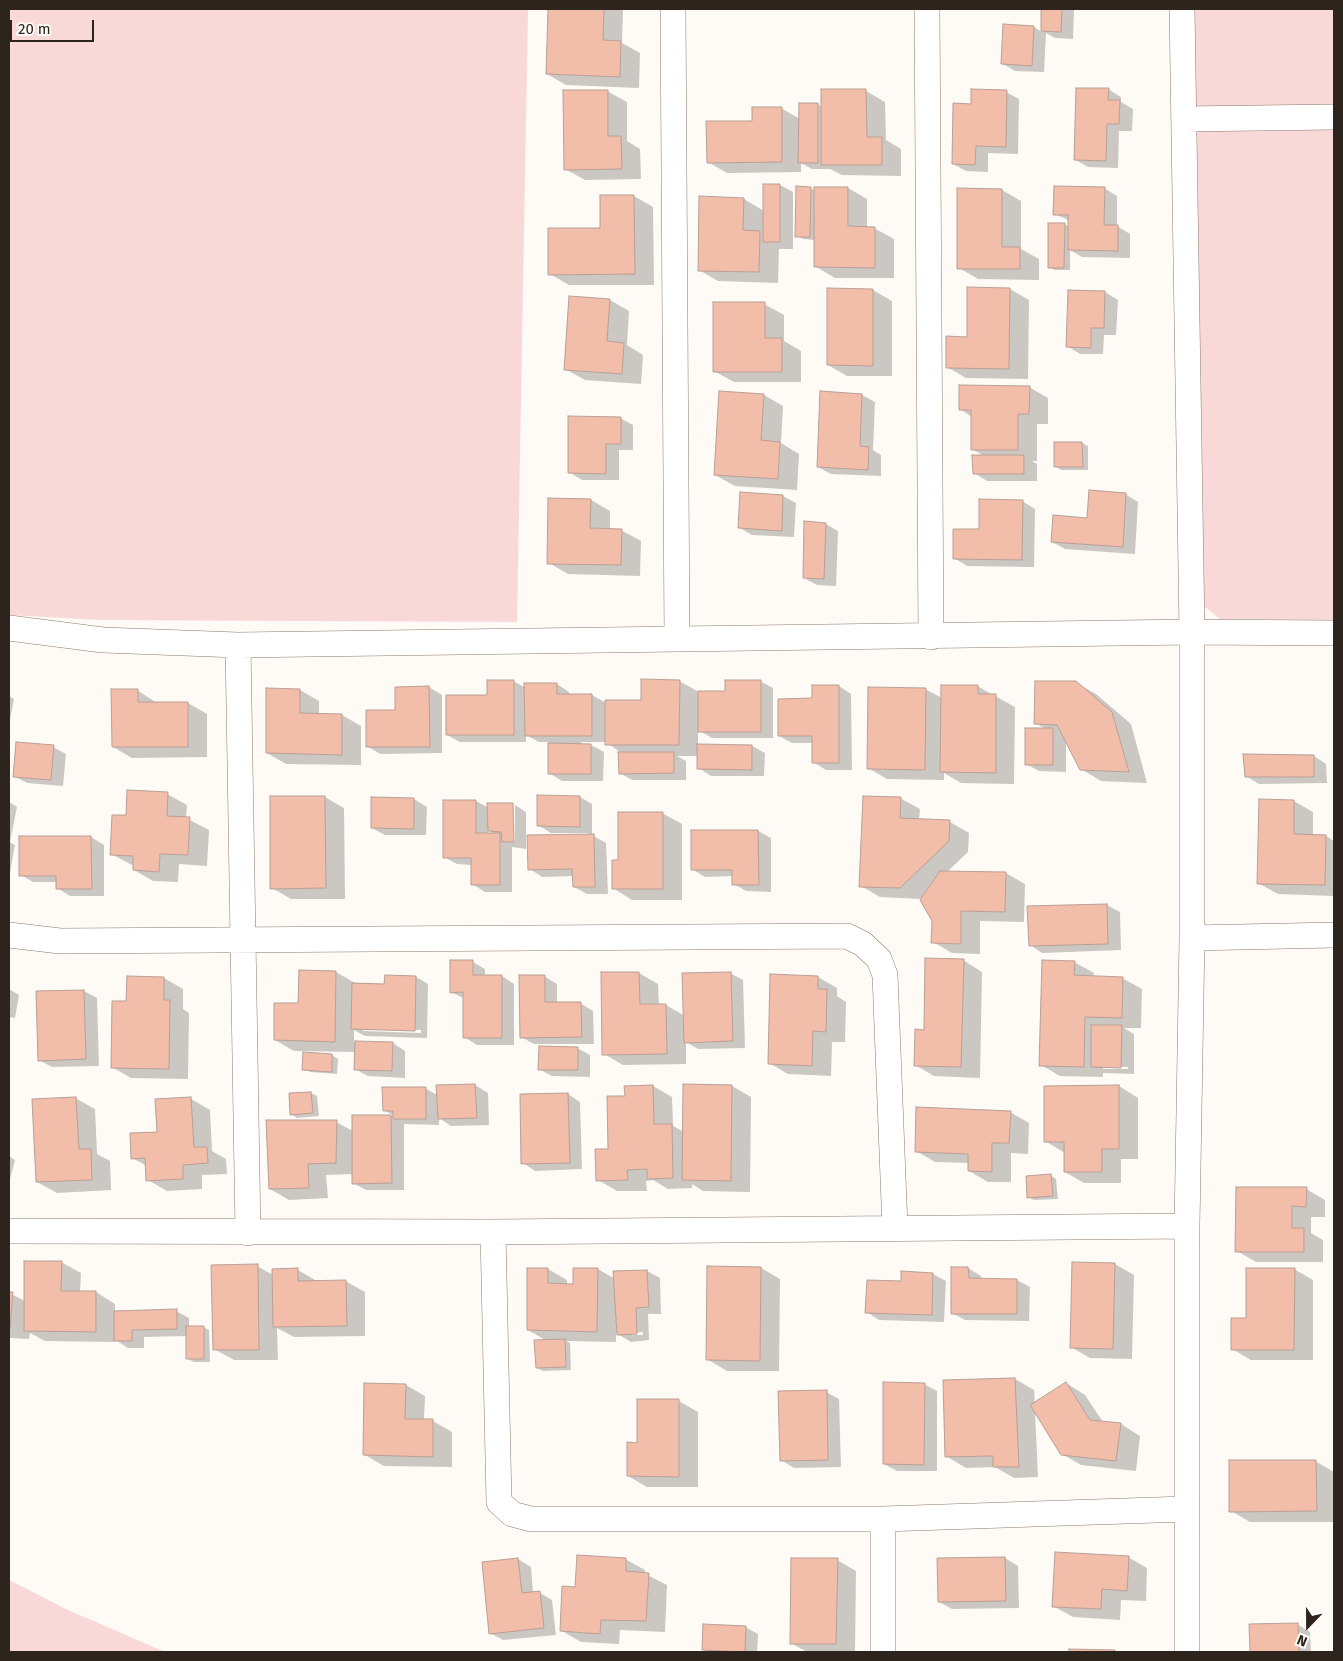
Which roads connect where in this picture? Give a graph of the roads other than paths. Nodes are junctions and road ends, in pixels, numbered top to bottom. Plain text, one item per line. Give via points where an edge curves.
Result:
1 (673, 9) edge
2 (927, 9) edge
3 (1182, 9) edge
4 (1334, 117) edge
5 (1184, 119) junction
6 (9, 628) edge
7 (1192, 632) junction
8 (1334, 633) edge
9 (932, 637) junction
10 (677, 639) junction
11 (238, 645) junction
12 (9, 934) edge
13 (1334, 935) edge
14 (1192, 938) junction
15 (242, 940) junction
16 (1187, 1226) junction
17 (895, 1228) junction
18 (9, 1231) edge
19 (494, 1232) junction
20 (248, 1233) junction
21 (1186, 1509) junction
22 (883, 1519) junction
23 (883, 1652) edge
24 (1187, 1652) edge

1 - 10 street
2 - 9 street
3 - 5 street
4 - 5 street
5 - 7 street
6 - 11 street via 104,640
7 - 8 street
7 - 9 street
7 - 14 street
9 - 10 street
10 - 11 street
11 - 15 street
12 - 15 street via 60,941
13 - 14 street
14 - 16 street
15 - 17 street via 847,936 879,958 885,975
15 - 20 street
16 - 17 street
16 - 21 street
17 - 19 street
18 - 20 street
19 - 20 street
19 - 22 street via 498,1502 512,1514 531,1519
21 - 22 street
21 - 24 street
22 - 23 street

